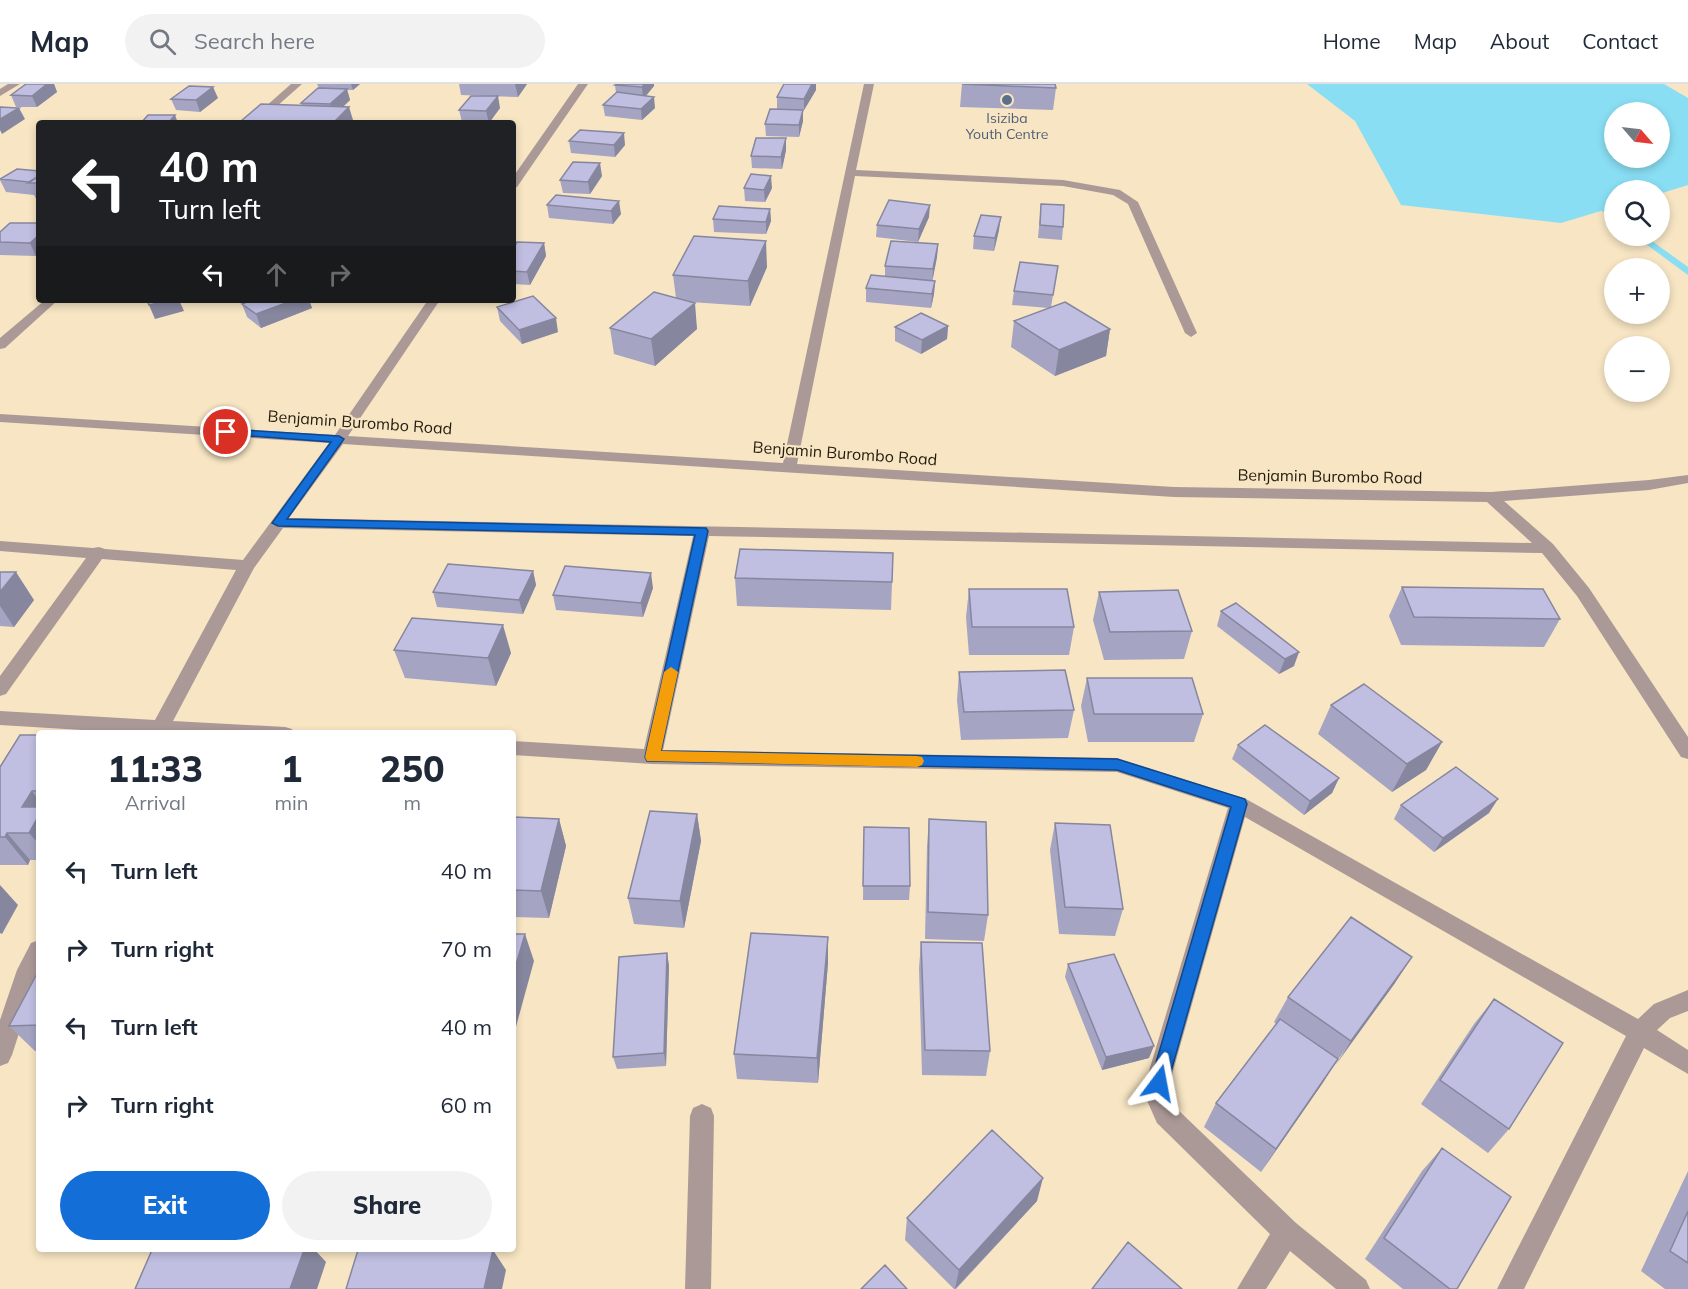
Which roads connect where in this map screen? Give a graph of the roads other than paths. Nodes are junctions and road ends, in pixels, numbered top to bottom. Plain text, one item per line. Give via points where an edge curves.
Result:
1 (15, 84) edge
2 (297, 84) edge
3 (583, 84) edge
4 (869, 84) edge
5 (0, 93) edge
6 (255, 120) edge
7 (849, 173) junction
8 (516, 181) edge
9 (49, 303) edge
10 (432, 303) edge
11 (1191, 333) dead end
12 (0, 345) edge
13 (0, 418) edge
14 (339, 439) junction
15 (789, 468) junction
16 (1688, 479) edge
17 (1491, 496) junction
18 (278, 523) junction
19 (702, 531) junction
20 (0, 546) edge
21 (1547, 548) junction
22 (99, 552) junction
23 (247, 566) junction
24 (0, 689) edge
25 (0, 718) edge
26 (159, 730) edge
27 (516, 748) edge
28 (1688, 752) edge
29 (652, 757) junction
30 (1239, 804) junction
31 (36, 955) edge
32 (1688, 1000) edge
33 (1640, 1032) junction
34 (0, 1055) edge
35 (1688, 1063) edge
36 (702, 1116) dead end
37 (1287, 1232) junction
38 (698, 1289) edge
39 (1250, 1289) edge
40 (1357, 1289) edge
41 (1510, 1289) edge

1 - 5 street
2 - 6 street
3 - 8 street
4 - 7 street
7 - 11 street via 1063,183 1116,192 1133,202
7 - 15 street
9 - 12 street
10 - 14 street
13 - 14 street, Benjamin Burombo Road
14 - 15 street, Benjamin Burombo Road
14 - 18 street
15 - 17 street, Benjamin Burombo Road via 1174,492
16 - 17 street, Benjamin Burombo Road
17 - 21 street
18 - 19 street
18 - 23 street
19 - 21 street
19 - 29 street
20 - 22 street
21 - 28 street via 1583,592
22 - 23 street
22 - 24 street
23 - 26 street
25 - 26 street
27 - 29 street
29 - 30 street via 1117,765
30 - 33 street
30 - 37 street via 1157,1095 1166,1115
31 - 34 street
32 - 33 street via 1662,1011
33 - 35 street
33 - 41 street
36 - 38 street
37 - 39 street
37 - 40 street

